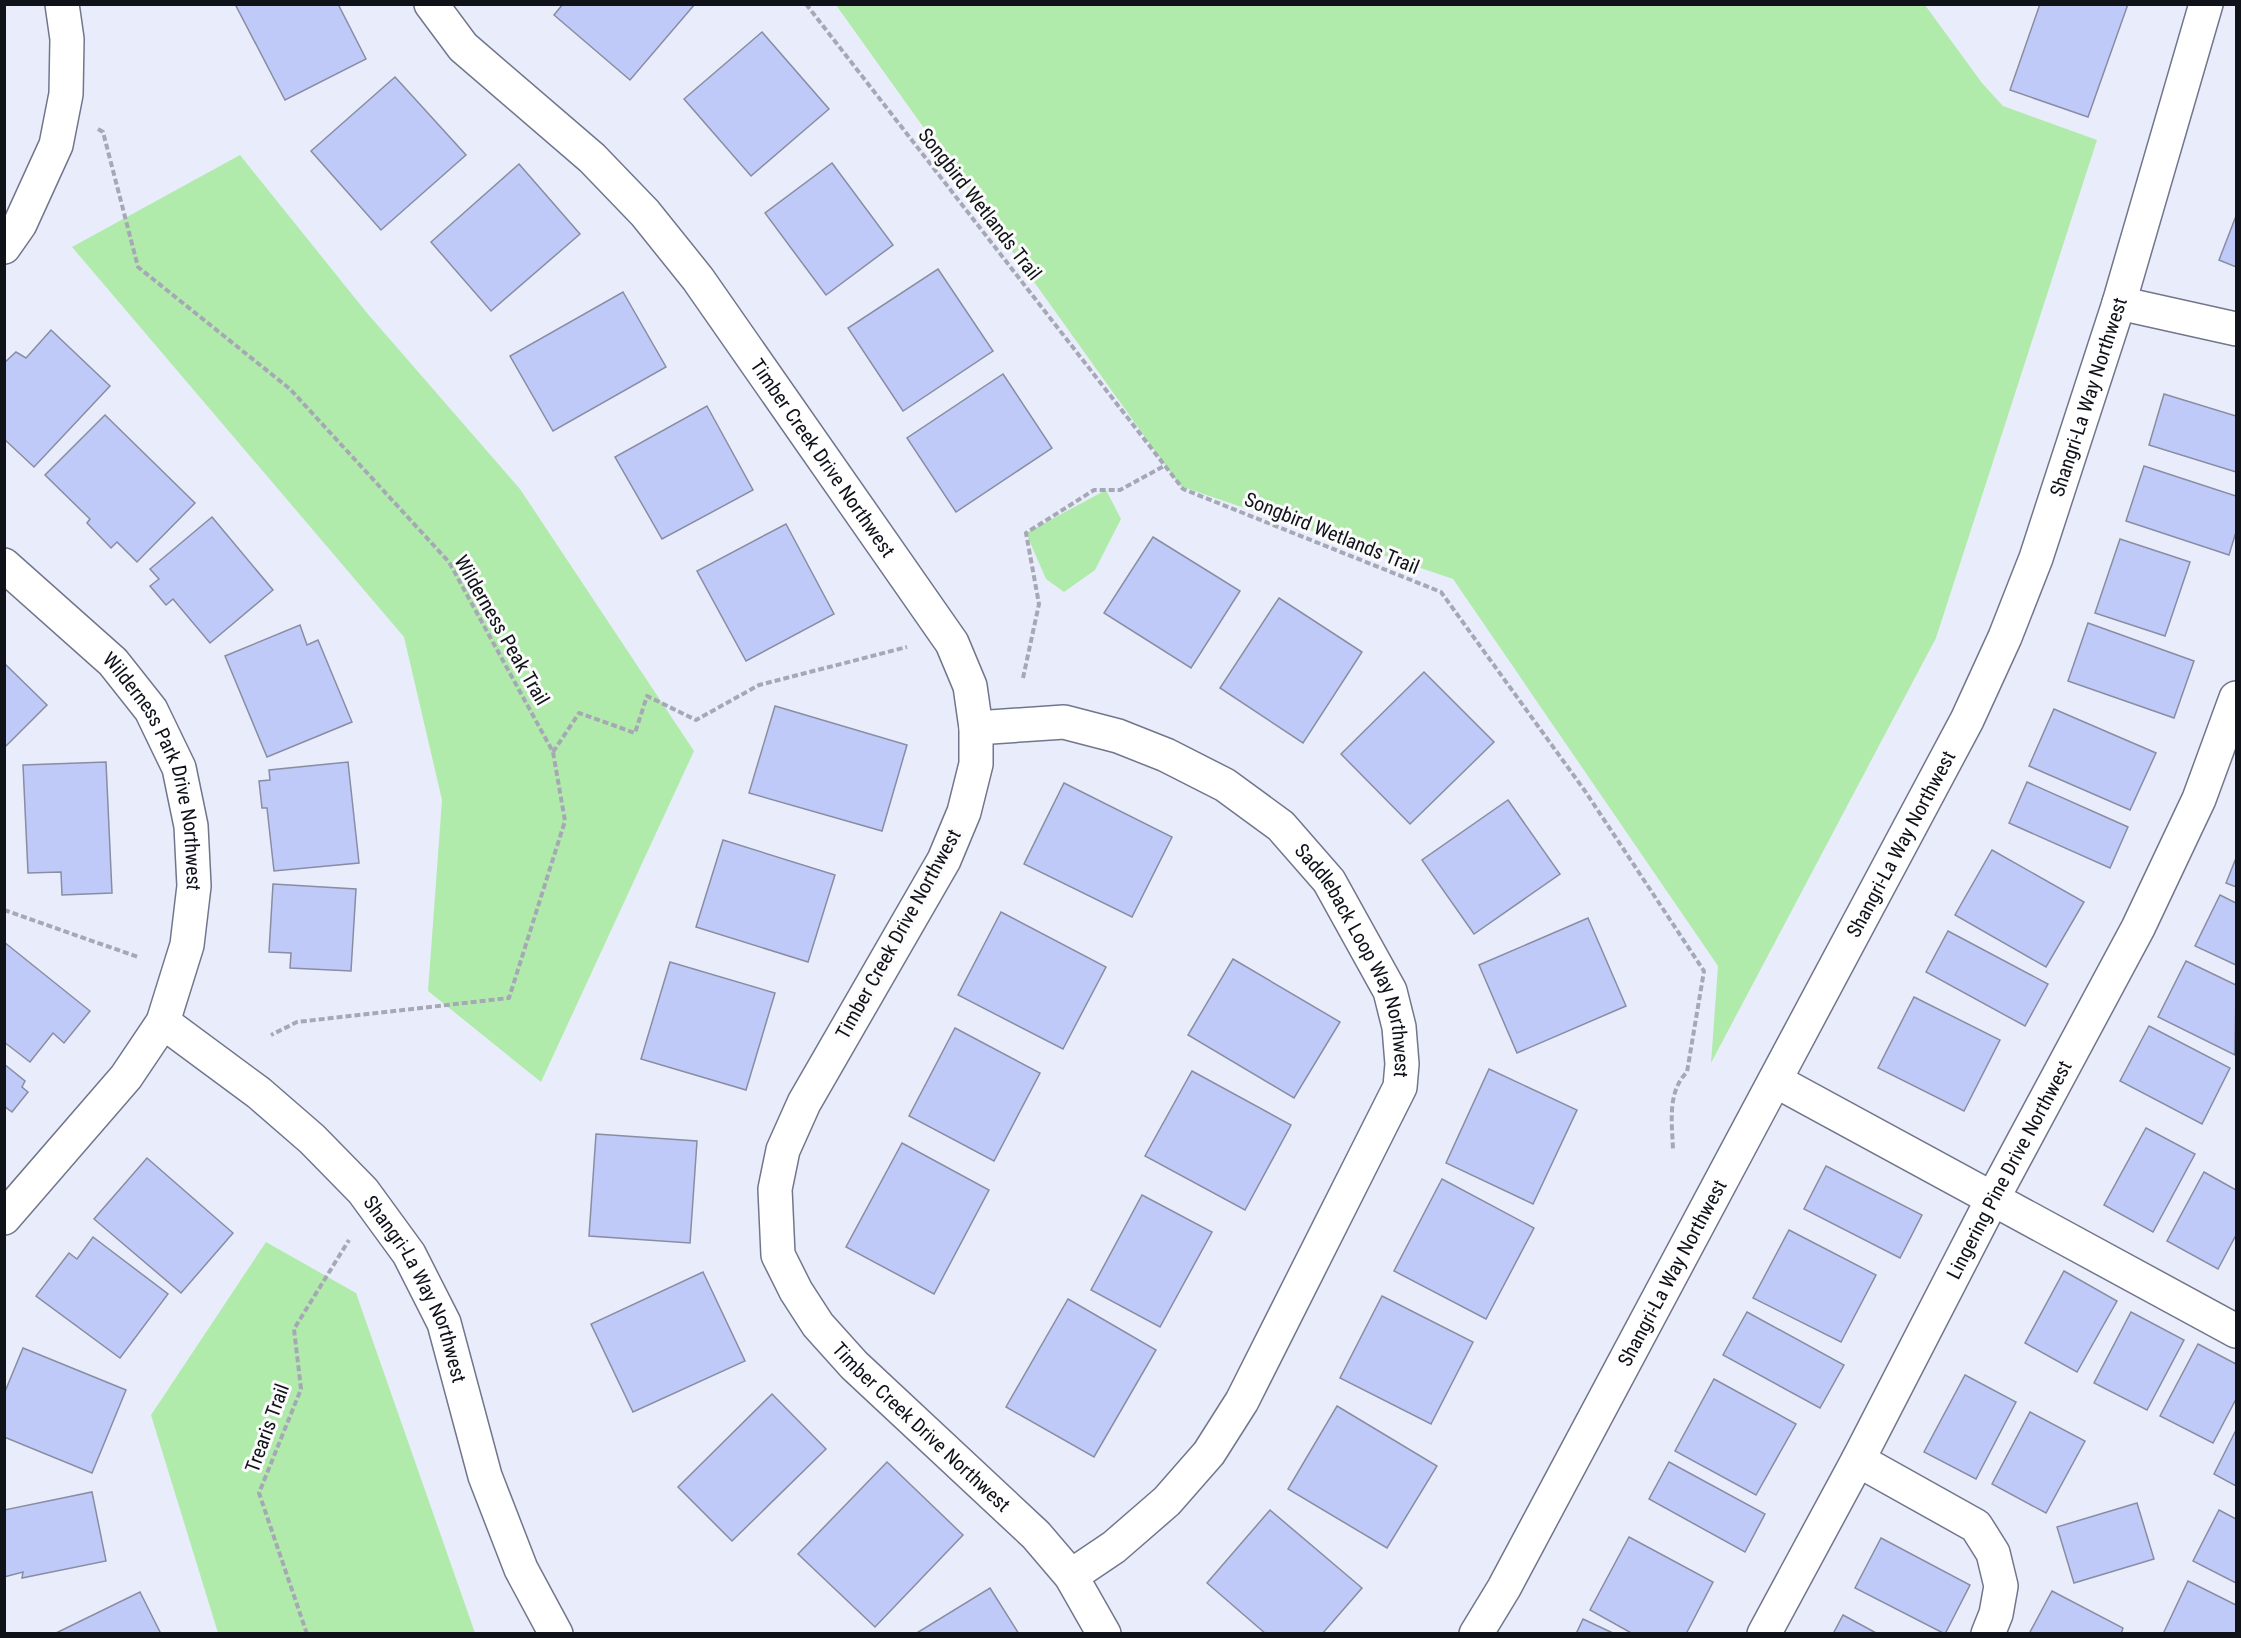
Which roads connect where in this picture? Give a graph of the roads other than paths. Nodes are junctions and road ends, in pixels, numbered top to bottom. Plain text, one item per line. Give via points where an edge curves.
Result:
1 (62, 4) edge
2 (431, 4) edge
3 (2206, 4) edge
4 (4, 247) edge
5 (2119, 303) junction
6 (2236, 329) edge
7 (4, 566) edge
8 (2236, 698) edge
9 (976, 728) junction
10 (163, 1022) junction
11 (1776, 1081) junction
12 (1993, 1198) junction
13 (4, 1218) edge
14 (2236, 1331) edge
15 (1858, 1461) junction
16 (1071, 1576) junction
17 (556, 1634) edge
18 (1104, 1634) edge
19 (1476, 1634) edge
20 (1764, 1634) edge
21 (1988, 1634) edge

1 - 4 street via 67,39 66,94 56,144 20,224
2 - 9 street, Timber Creek Drive Northwest via 463,47 592,158 645,213 698,279 952,643 970,686
3 - 5 street, Shangri-La Way Northwest
5 - 6 street
5 - 11 street, Shangri-La Way Northwest via 2006,638 1967,720
7 - 10 street, Wilderness Park Drive Northwest via 113,662 151,710 179,768 191,826 194,886 187,945
8 - 12 street, Lingering Pine Drive Northwest via 2199,799 2139,928
9 - 16 street, Timber Creek Drive Northwest via 976,764 944,860 804,1103 783,1150 775,1189 778,1255 818,1325 854,1365 1036,1534
9 - 16 street, Saddleback Loop Way Northwest via 1064,722 1118,736 1225,785 1281,826 1329,881 1390,991 1399,1027 1400,1087 1242,1401 1209,1453 1167,1501 1114,1547
10 - 13 street, Wilderness Park Drive Northwest via 126,1077
10 - 17 street, Shangri-La Way Northwest via 259,1093 312,1139 363,1191 409,1254 444,1323 485,1476 521,1569
11 - 12 street
11 - 19 street, Shangri-La Way Northwest
12 - 14 street
12 - 15 street, Lingering Pine Drive Northwest
15 - 20 street, Lingering Pine Drive Northwest
15 - 21 street via 1976,1526 1993,1553 2001,1586
16 - 18 street, Timber Creek Drive Northwest

